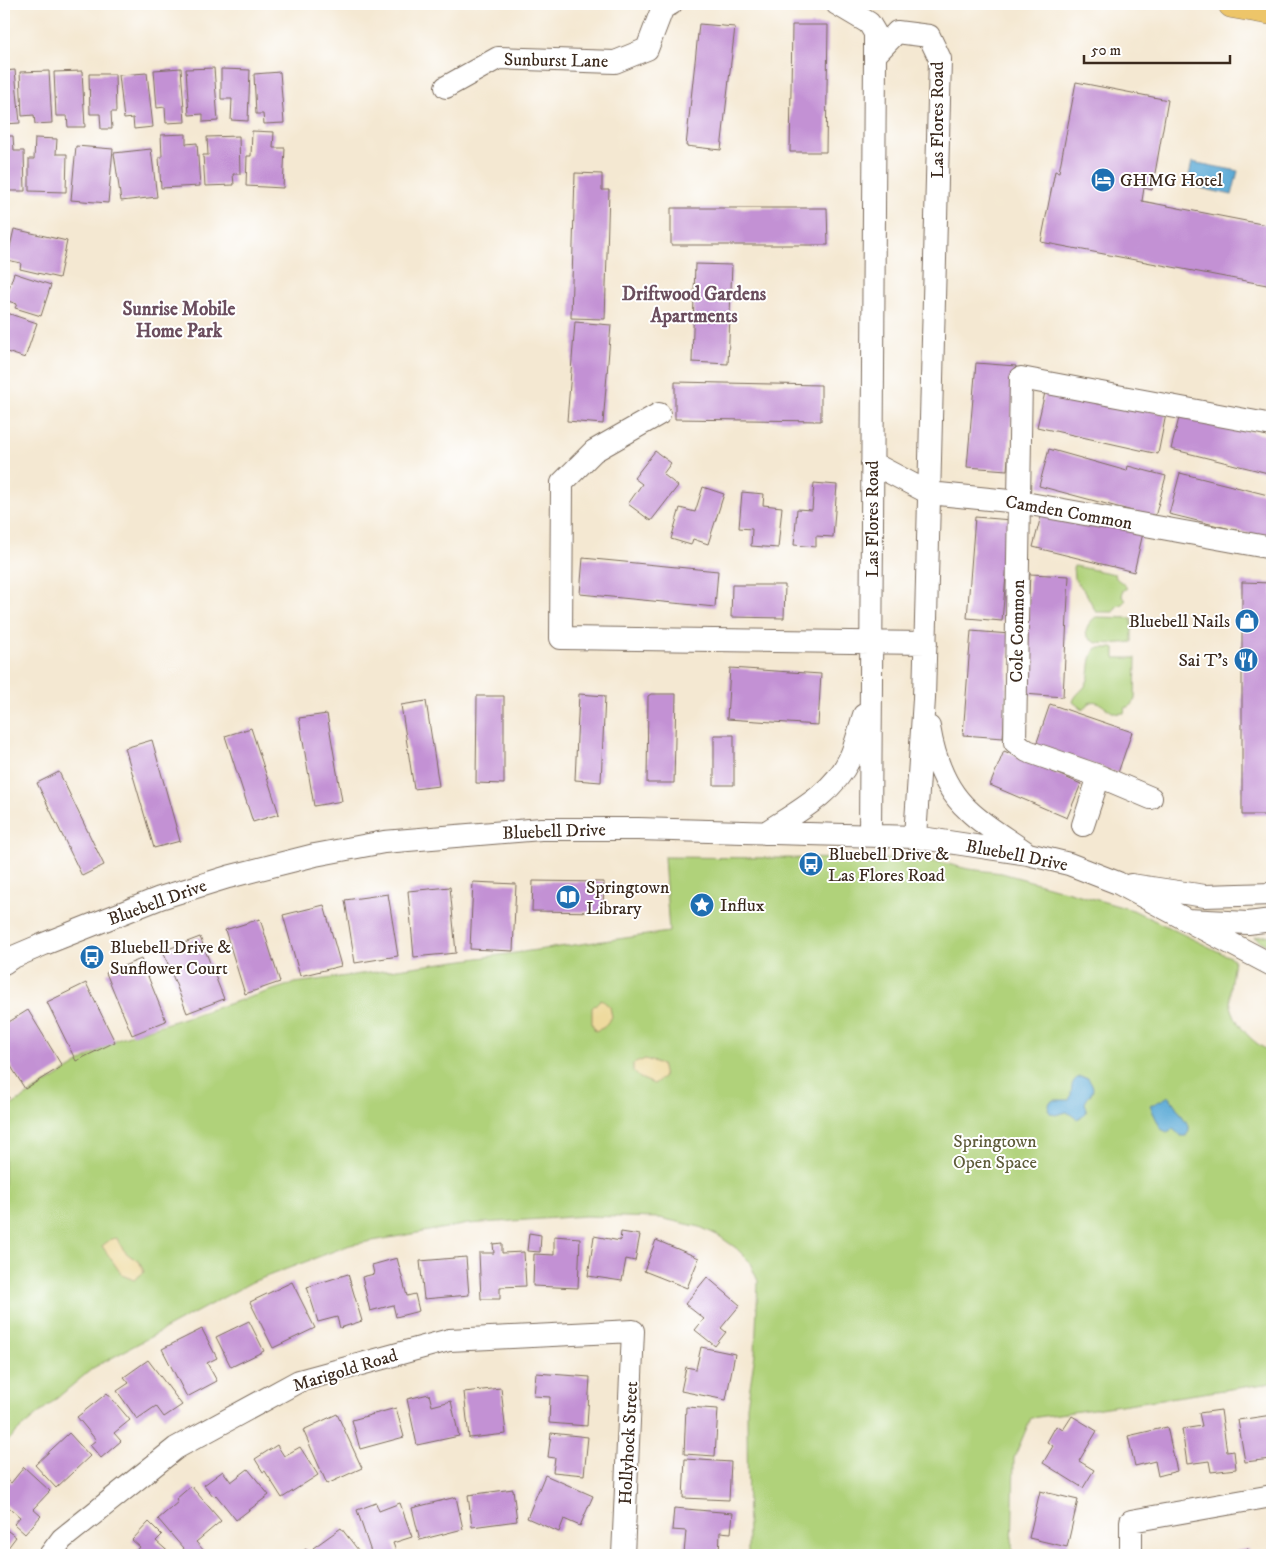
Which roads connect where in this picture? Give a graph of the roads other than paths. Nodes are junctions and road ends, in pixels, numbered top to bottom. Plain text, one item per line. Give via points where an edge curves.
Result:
1 (671, 4) edge
2 (838, 4) edge
3 (1232, 4) edge
4 (1272, 11) edge
5 (875, 55) junction
6 (446, 87) dead end
7 (659, 414) dead end
8 (1272, 424) edge
9 (872, 463) junction
10 (929, 493) junction
11 (1019, 502) junction
12 (1272, 548) edge
13 (871, 642) junction
14 (926, 643) junction
15 (871, 693) junction
16 (924, 699) junction
17 (1099, 776) junction
18 (1151, 798) dead end
19 (1083, 825) dead end
20 (765, 833) junction
21 (870, 835) junction
22 (915, 837) junction
23 (1028, 854) junction
24 (1118, 883) junction
25 (1272, 894) edge
26 (1187, 920) junction
27 (1272, 920) edge
28 (6, 954) edge
29 (1272, 964) edge
30 (633, 1331) joint
31 (1272, 1496) edge
32 (50, 1555) edge
33 (623, 1555) edge
34 (1131, 1555) edge

1 - 6 street, Sunburst Lane via 663,7 647,49 615,62 498,58
2 - 5 street via 870,23 875,33
3 - 4 highway
5 - 9 street, Las Flores Road
5 - 10 street, Las Flores Road via 897,32 929,36 940,58
7 - 13 street via 594,451 562,482 561,638
8 - 11 street, Cole Common via 1021,378
9 - 10 street, Camden Common
9 - 13 street, Las Flores Road
10 - 11 street, Camden Common
10 - 14 street, Las Flores Road
11 - 12 street, Camden Common
11 - 17 street, Cole Common via 1015,742 1027,751
13 - 14 street
13 - 15 street, Las Flores Road
14 - 16 street, Las Flores Road
15 - 20 street, Las Flores Road via 849,761 838,778 813,801
15 - 21 street, Las Flores Road
16 - 22 street, Las Flores Road
16 - 23 street, Las Flores Road via 939,767 950,788 967,810
17 - 18 street
17 - 19 street
20 - 21 street, Bluebell Drive
20 - 28 street, Bluebell Drive via 541,829 384,842 228,877
21 - 22 street, Bluebell Drive
22 - 23 street, Bluebell Drive
23 - 24 street, Bluebell Drive via 1069,864
24 - 25 street, Bluebell Drive via 1206,896
24 - 26 street, Bluebell Drive
26 - 27 street, Bluebell Drive via 1248,923
26 - 29 street
30 - 32 street, Marigold Road via 449,1340 300,1380 176,1448 62,1539
30 - 33 street, Hollyhock Street
31 - 34 street via 1131,1521

